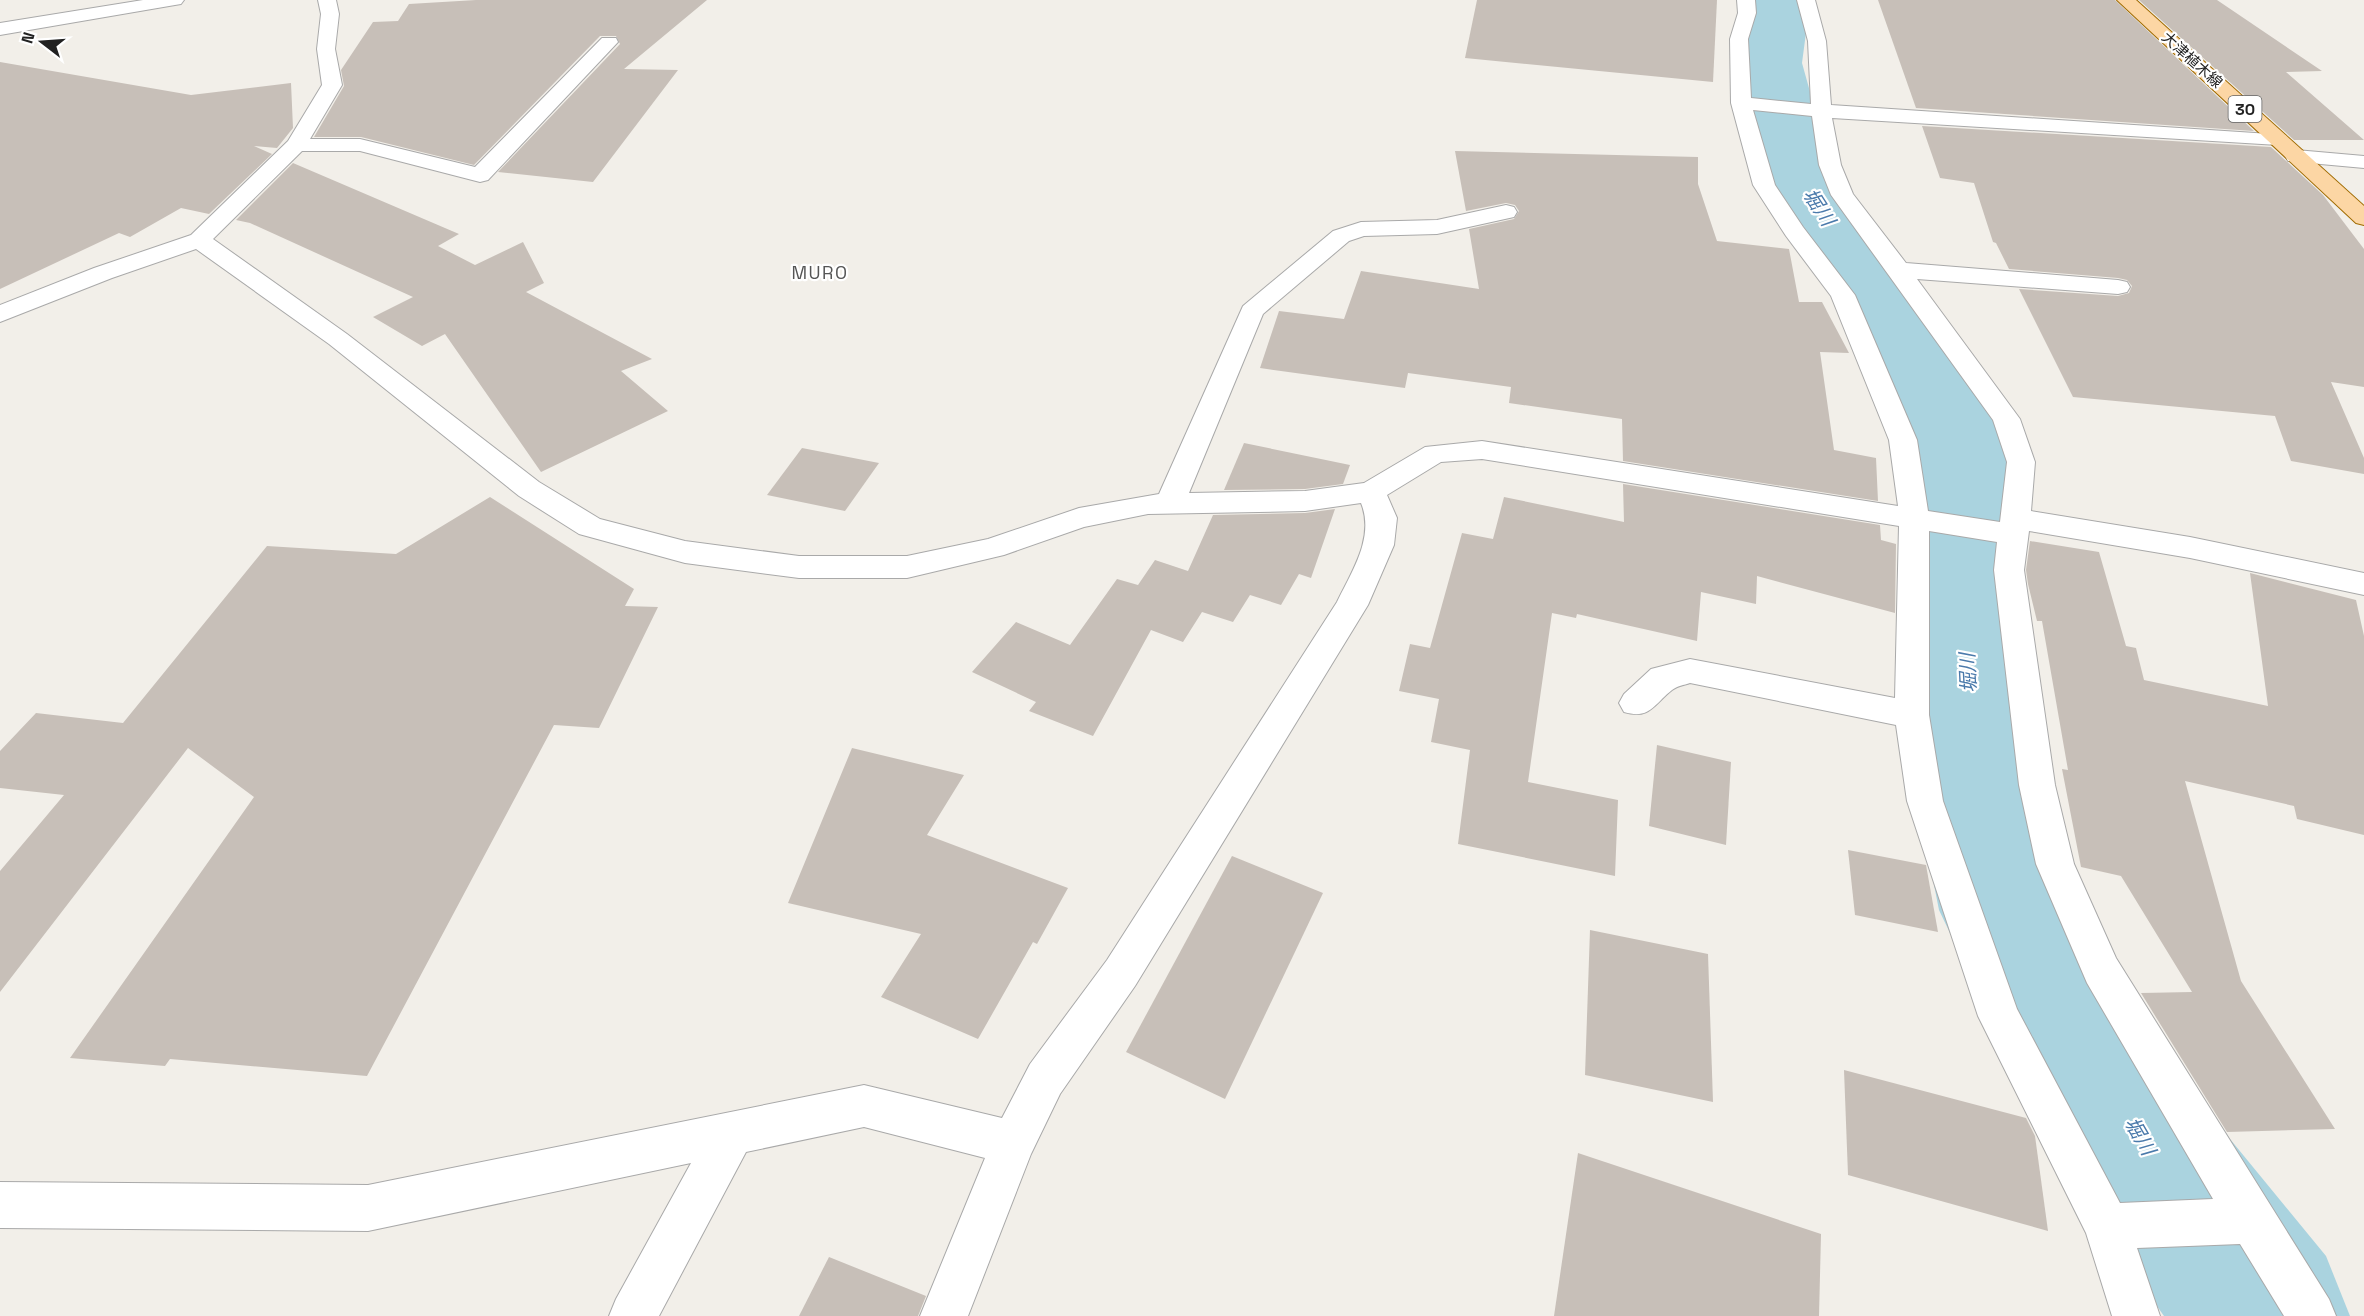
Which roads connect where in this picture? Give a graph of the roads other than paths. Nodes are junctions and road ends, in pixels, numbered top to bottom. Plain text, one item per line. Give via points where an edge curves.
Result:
1 (175, 0) edge
2 (327, 0) edge
3 (1746, 0) edge
4 (1806, 0) edge
5 (2126, 0) edge
6 (0, 29) edge
7 (609, 42) dead end
8 (1749, 104) junction
9 (1815, 110) junction
10 (2278, 139) junction
11 (296, 145) junction
12 (2296, 156) junction
13 (2364, 162) edge
14 (1506, 212) dead end
15 (2364, 218) edge
16 (199, 240) junction
17 (1899, 270) junction
18 (2118, 286) dead end
19 (0, 314) edge
20 (1371, 492) junction
21 (1170, 503) junction
22 (1914, 518) junction
23 (2013, 527) junction
24 (2364, 584) edge
25 (1636, 703) dead end
26 (1912, 715) junction
27 (732, 1133) junction
28 (1013, 1143) junction
29 (0, 1205) edge
30 (2252, 1221) junction
31 (2107, 1226) junction
32 (633, 1316) edge
33 (944, 1316) edge
34 (2136, 1316) edge
35 (2312, 1316) edge

1 - 6 street
2 - 11 street via 330,14 326,49 332,85
3 - 8 street via 1747,13 1739,39
4 - 9 street via 1817,41
5 - 10 main road, 大津植木線 / 30
7 - 11 street via 480,175 360,145
8 - 9 street
8 - 22 street via 1764,185 1843,295 1903,440
9 - 10 street
9 - 17 street via 1842,195
10 - 12 main road, 大津植木線 / 30
11 - 16 street
12 - 13 street
12 - 15 main road, 大津植木線 / 30
14 - 21 street via 1437,227 1361,229 1341,236 1252,311
16 - 19 street
16 - 21 street via 339,339 529,489 590,527 685,552 799,567 908,567 993,548 1079,518
17 - 18 street
17 - 23 street via 2006,419 2021,462
20 - 21 street via 1305,501
20 - 22 street via 1435,453 1482,450
20 - 28 street via 1382,518 1379,545 1352,605 1121,974 1045,1079
22 - 23 street
22 - 26 street
23 - 24 street via 2103,532 2290,566
23 - 30 street via 2008,570 2037,785 2055,864 2101,970
25 - 26 street via 1663,678 1690,671
26 - 31 street via 1925,801 1999,1016
27 - 28 street via 864,1106
27 - 29 street via 368,1208
27 - 32 street
28 - 33 street
30 - 31 street
30 - 35 street
31 - 34 street

